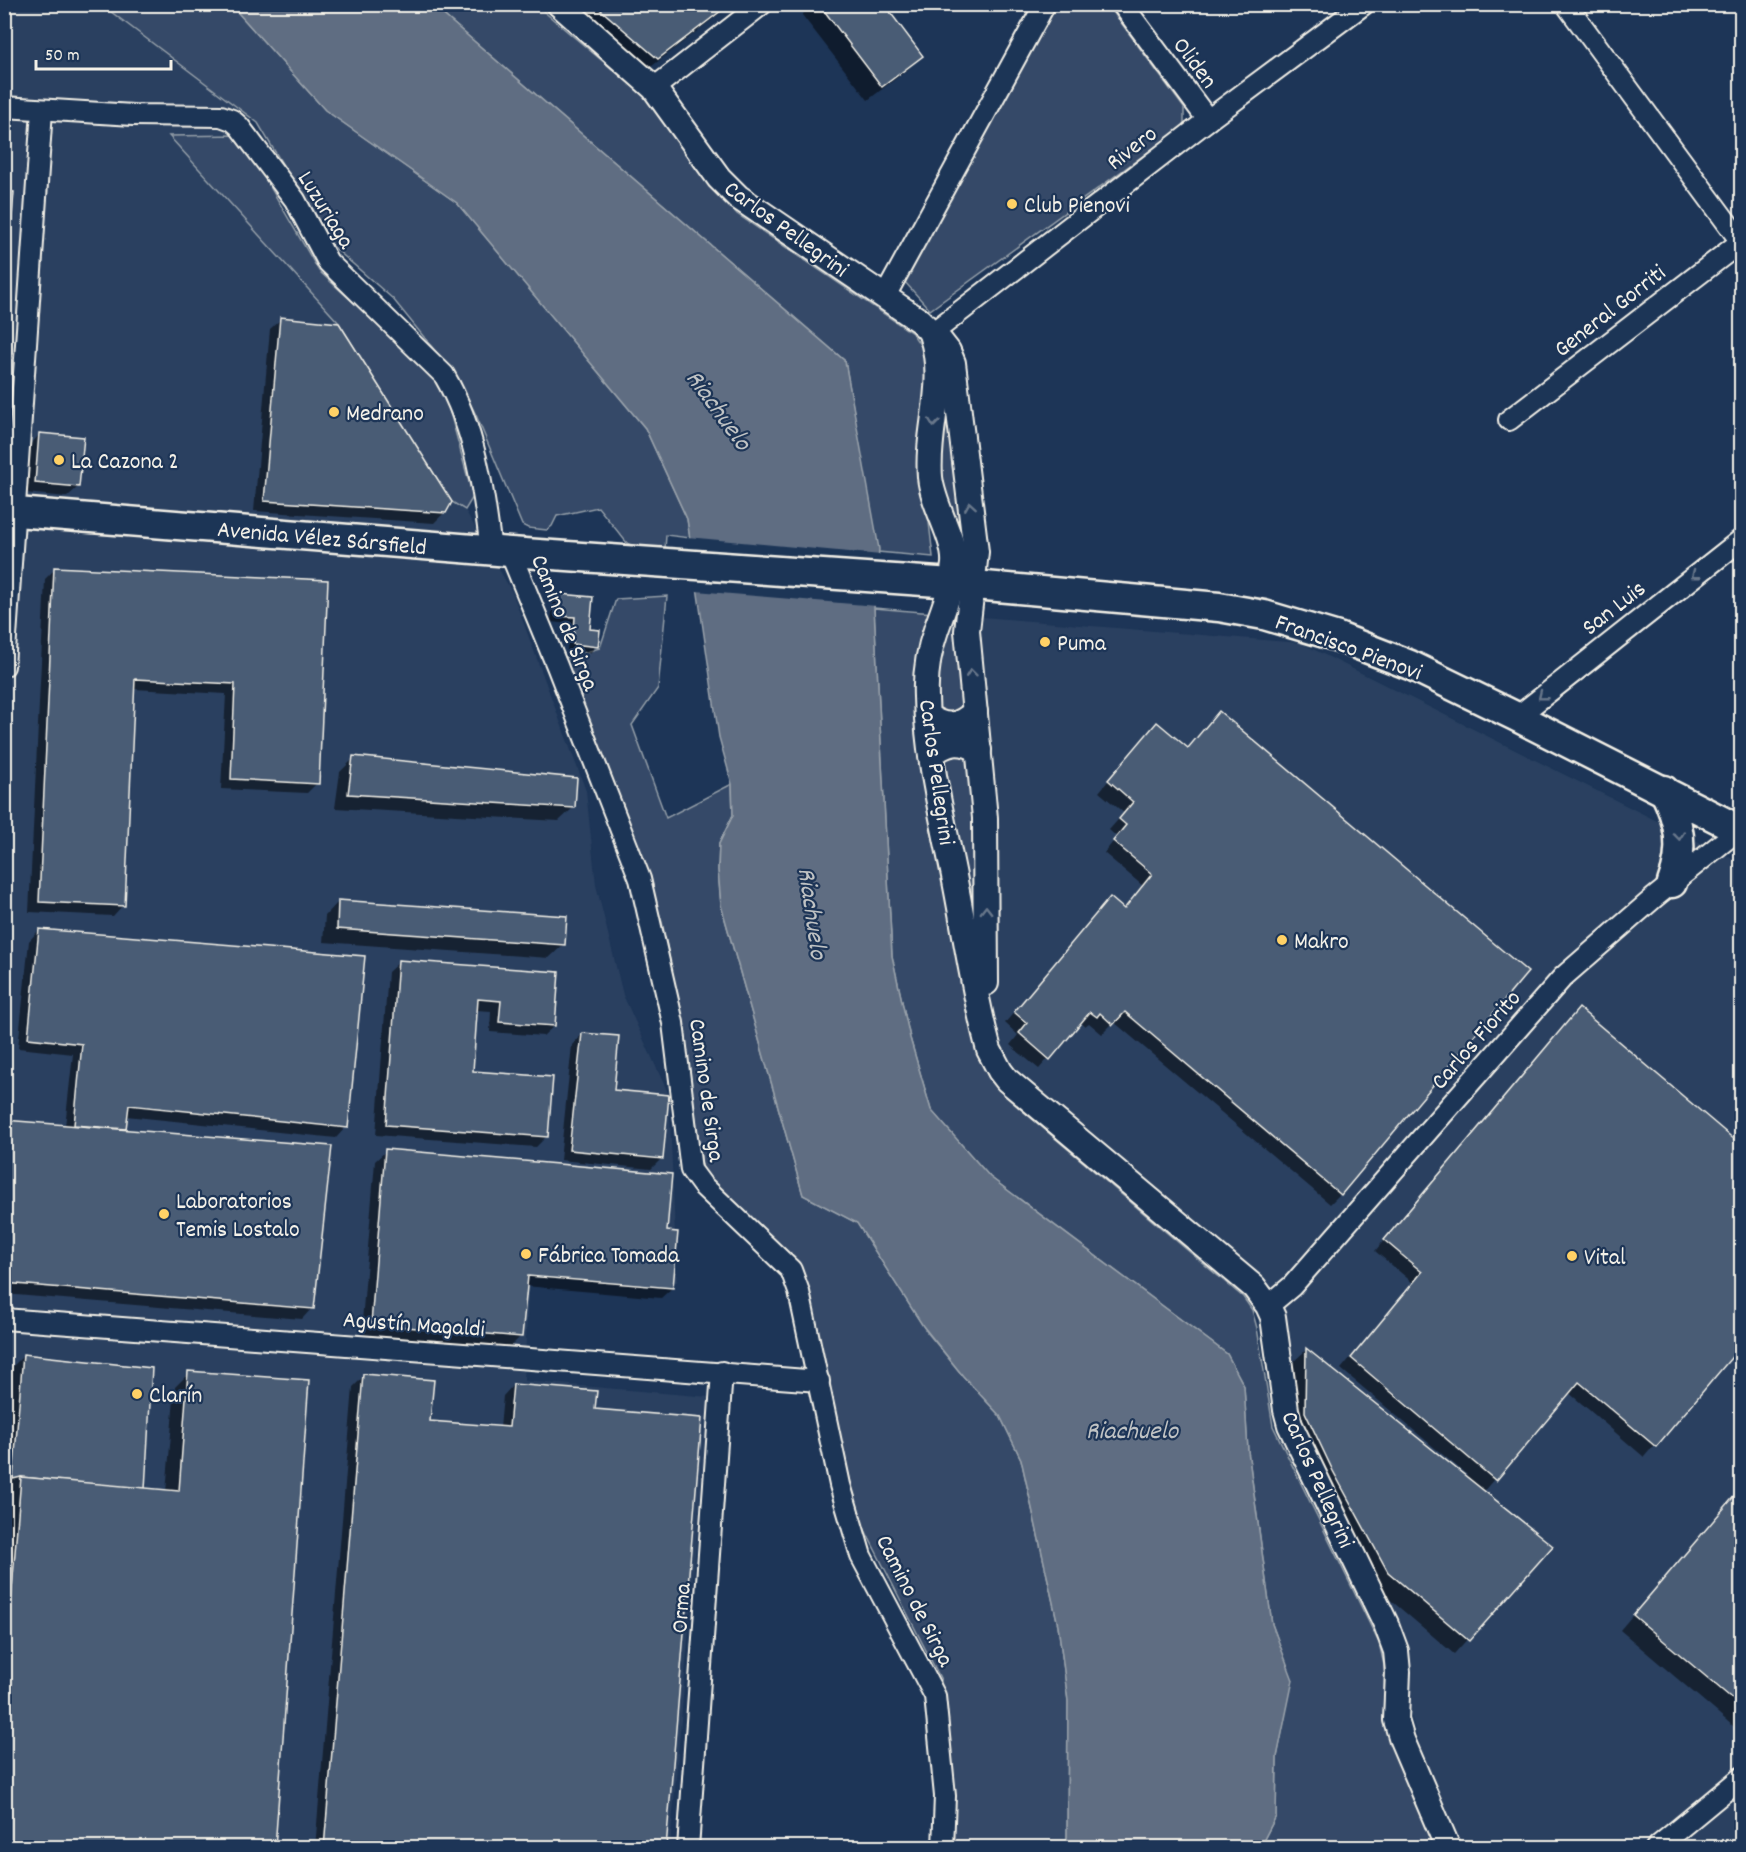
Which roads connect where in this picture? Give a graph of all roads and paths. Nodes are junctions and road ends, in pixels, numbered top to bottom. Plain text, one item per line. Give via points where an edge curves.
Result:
1 (559, 4) edge
2 (762, 4) edge
3 (1045, 4) edge
4 (1122, 4) edge
5 (1364, 4) edge
6 (1566, 4) edge
7 (654, 88) junction
8 (4, 107) edge
9 (42, 110) junction
10 (1208, 120) junction
11 (1741, 242) edge
12 (884, 298) junction
13 (931, 334) junction
14 (1509, 420) dead end
15 (930, 471) junction
16 (964, 471) junction
17 (10, 511) edge
18 (1742, 539) edge
19 (501, 552) junction
20 (886, 579) joint
21 (962, 584) junction
22 (4, 666) edge
23 (975, 712) junction
24 (927, 716) junction
25 (1517, 717) junction
26 (979, 750) junction
27 (931, 755) junction
28 (1664, 790) junction
29 (1741, 829) edge
30 (1672, 883) junction
31 (986, 1038) junction
32 (1268, 1306) junction
33 (4, 1319) edge
34 (722, 1372) junction
35 (819, 1381) junction
36 (1742, 1777) edge
37 (688, 1848) edge
38 (943, 1848) edge
39 (1448, 1848) edge
40 (1656, 1848) edge

1 - 7 street, Carlos Pellegrini
2 - 7 street
3 - 12 street
4 - 10 street, Oliden
5 - 10 street, Rivero
6 - 11 street
7 - 12 street, Carlos Pellegrini via 719,178 738,197
8 - 9 street, Luzuriaga
9 - 17 street
9 - 19 street, Luzuriaga via 221,116 239,126 295,200 328,262 444,375 452,388 477,457
10 - 13 street, Rivero
11 - 14 street, General Gorriti
12 - 13 street, Carlos Pellegrini via 920,321
13 -> 15 street, Carlos Pellegrini via 939,364
13 - 16 street, Carlos Pellegrini via 948,351 952,363
15 - 16 street via 934,463 951,459
15 - 21 street, Carlos Pellegrini via 932,492
21 -> 16 street, Carlos Pellegrini via 975,545
17 - 19 main road, Avenida Vélez Sársfield
17 - 22 street
18 -> 25 street, San Luis
19 - 20 main road, Avenida Vélez Sársfield
19 - 35 street, Camino de Sirga via 548,644 640,879 673,1023 691,1170 791,1270
20 - 21 main road, Francisco Pienovi
23 -> 21 street, Carlos Pellegrini
21 - 24 street, Carlos Pellegrini via 948,602 936,630 929,660
21 - 25 main road, Francisco Pienovi via 1198,605 1264,615 1378,651
23 - 24 street via 952,725 938,724
23 - 26 street, Carlos Pellegrini
24 - 27 street, Carlos Pellegrini
25 - 28 main road, Francisco Pienovi
26 - 27 street via 954,742
31 -> 26 street, Carlos Pellegrini via 985,818
27 - 31 street, Carlos Pellegrini
28 - 29 main road, Francisco Pienovi
28 -> 30 main road via 1674,809 1681,839 1678,869
29 - 30 street, Carlos Fiorito
30 - 32 street, Carlos Fiorito via 1563,977 1292,1286
31 - 32 street, Carlos Pellegrini via 994,1061 1007,1080 1254,1287
32 - 39 street, Carlos Pellegrini via 1288,1418 1386,1624 1396,1651 1396,1720 1401,1740
33 - 34 street, Agustín Magaldi
34 - 35 street, Agustín Magaldi
34 - 37 street, Orma
35 - 38 street, Camino de Sirga via 840,1485 861,1556 935,1696 945,1796
36 - 40 street

